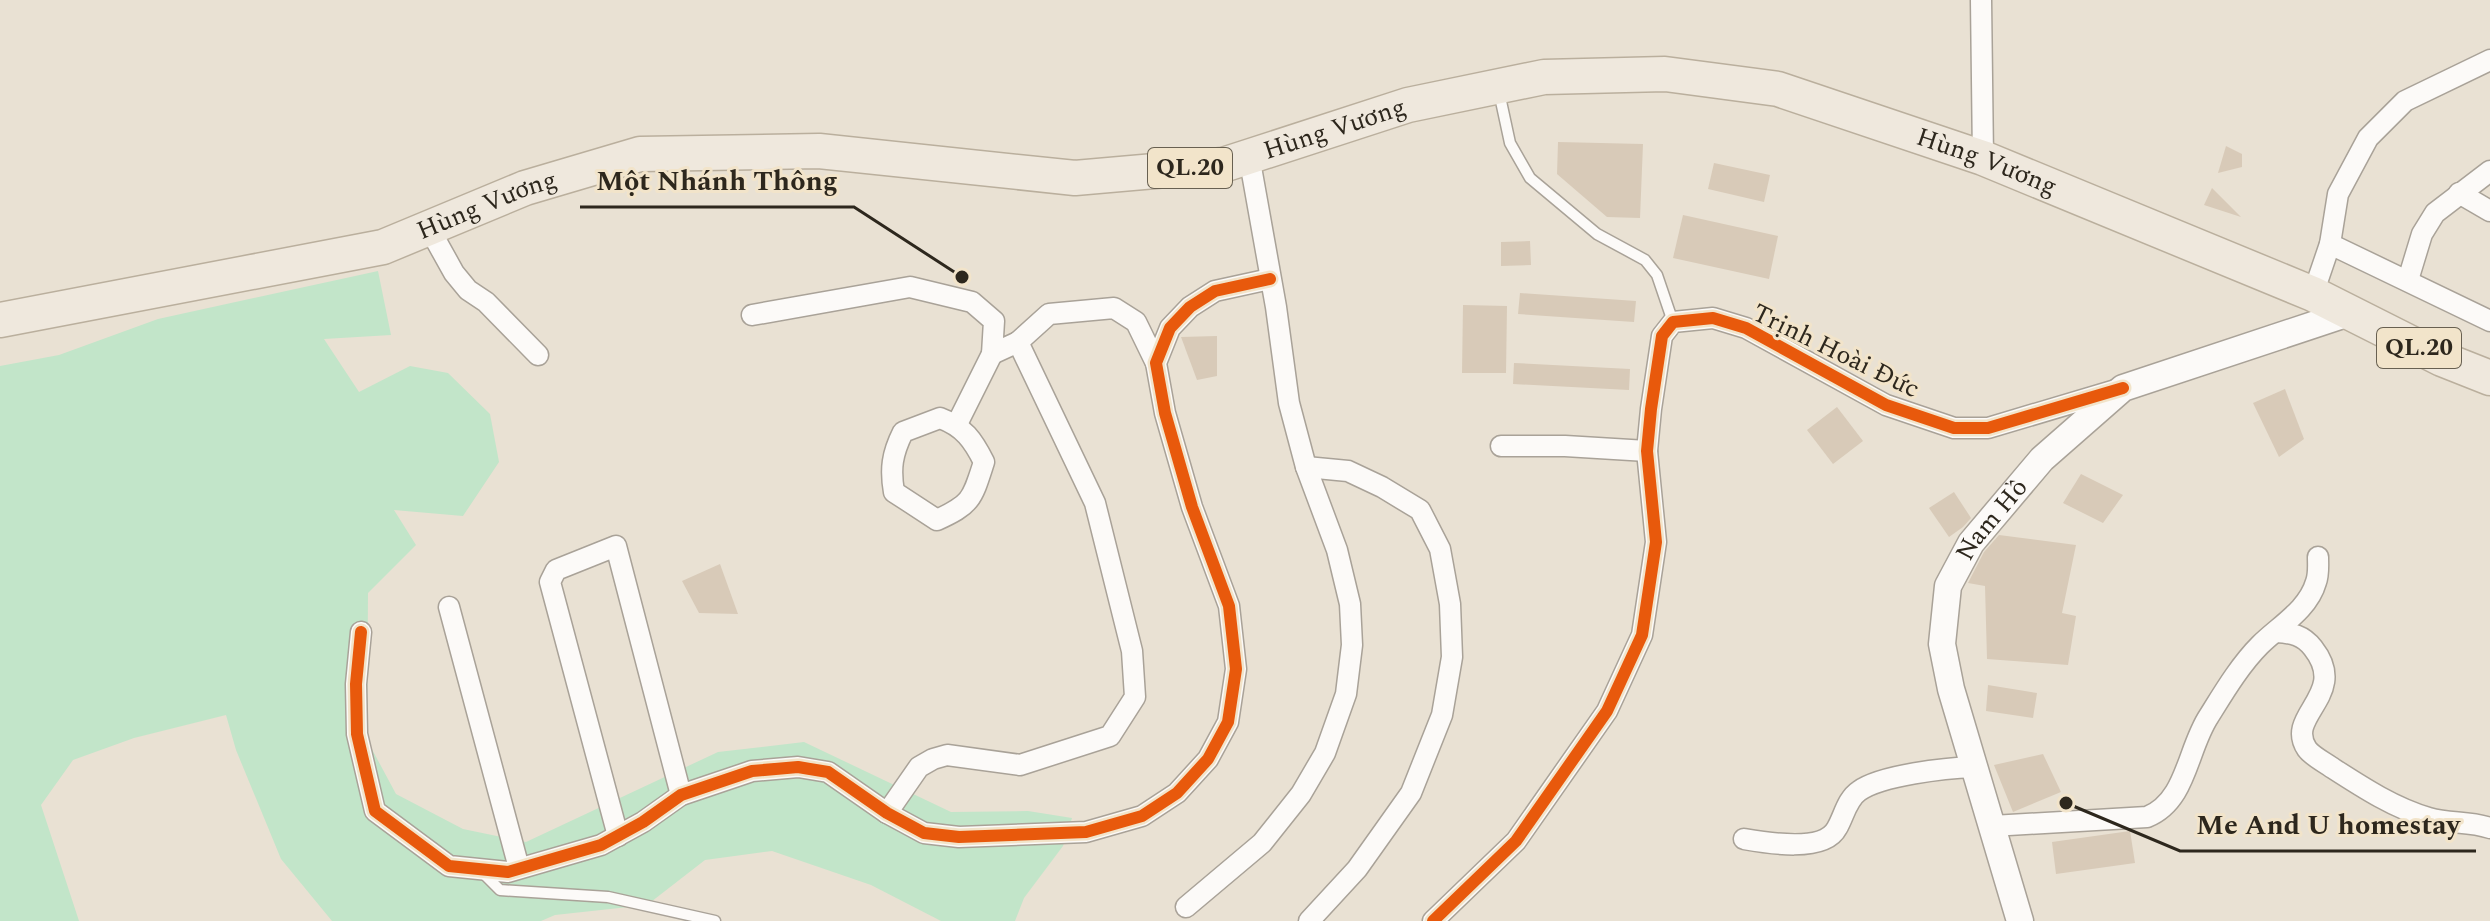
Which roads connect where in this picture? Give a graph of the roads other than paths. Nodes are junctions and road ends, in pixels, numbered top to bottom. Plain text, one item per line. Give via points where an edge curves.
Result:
1 (1981, 0) edge
2 (2490, 60) edge
3 (1498, 86) junction
4 (1249, 156) junction
5 (1983, 158) junction
6 (2490, 171) edge
7 (2459, 193) junction
8 (2490, 211) edge
9 (429, 228) junction
10 (2330, 244) junction
11 (1270, 279) junction
12 (2408, 280) junction
13 (2313, 294) junction
14 (2349, 313) junction
15 (752, 315) dead end
16 (0, 320) edge
17 (2490, 321) edge
18 (1673, 322) junction
19 (1018, 342) junction
20 (992, 354) junction
21 (538, 355) dead end
22 (1156, 363) junction
23 (2490, 378) edge
24 (2123, 388) junction
25 (957, 424) junction
26 (1501, 446) dead end
27 (1647, 451) junction
28 (1306, 467) junction
29 (2318, 557) dead end
30 (449, 607) dead end
31 (361, 632) dead end
32 (2276, 632) junction
33 (1974, 767) junction
34 (681, 795) junction
35 (887, 813) junction
36 (1992, 826) junction
37 (2490, 828) edge
38 (618, 836) junction
39 (1744, 839) dead end
40 (478, 868) junction
41 (519, 868) junction
42 (1186, 907) dead end
43 (1435, 920) edge
44 (715, 921) edge
45 (1309, 921) edge
46 (2020, 921) edge

1 - 5 street
2 - 10 street via 2405,101 2368,138 2338,194
3 - 4 highway, Hùng Vương / QL.20 via 1408,105
3 - 5 highway, Hùng Vương / QL.20 via 1544,77 1665,74 1778,89
3 - 18 lane via 1510,143 1530,178 1597,234 1645,260 1657,275
4 - 9 highway, Hùng Vương / QL.20 via 1223,165 1075,178 819,151 640,154 525,188
4 - 11 street
5 - 13 highway, Hùng Vương / QL.20
6 - 7 street
7 - 8 street
7 - 12 street via 2435,213 2422,234
9 - 16 highway, Hùng Vương / QL.20 via 383,247
9 - 21 street via 468,290
10 - 12 street
10 - 13 street
11 - 22 street via 1215,291 1190,307 1170,328
11 - 28 street via 1289,403
12 - 17 street
13 - 14 highway, Hùng Vương / QL.20
14 - 23 highway, Hùng Vương / QL.20
14 - 24 street, Nam Hồ
15 - 20 street via 910,287 972,302 994,321
18 - 24 street, Trịnh Hoài Đức via 1713,318 1746,328 1886,405 1954,428 1988,428
18 - 27 street via 1662,336
19 - 20 street
19 - 22 street via 1049,314 1114,308 1136,322
19 - 35 street via 1095,503 1132,651 1135,697 1110,736 1020,765 947,755 933,759 919,767
20 - 25 street
22 - 35 street via 1192,507 1229,606 1236,669 1228,722 1208,759 1177,793 1142,816 1086,832 959,837 924,833
24 - 33 street, Nam Hồ via 2042,459 1971,543 1948,586 1942,644
25 - 25 street via 973,438 984,462 964,508 937,520 894,492 890,469 903,432 940,418
26 - 27 street
27 - 43 street via 1656,542 1642,635 1607,711 1516,841
28 - 42 street via 1337,550 1350,604 1346,694 1325,753 1301,794 1262,843
28 - 45 street via 1348,471 1420,510 1440,549 1452,657 1442,715 1411,793 1357,869
29 - 32 street via 2317,581 2305,603
30 - 41 street
31 - 40 street via 357,734 375,811 449,866
32 - 36 street via 2259,646 2208,717 2177,791 2160,812
32 - 37 street via 2296,634 2309,643 2326,675 2302,726 2308,751 2410,811
33 - 36 street, Nam Hồ
33 - 39 street via 1938,769 1857,792 1827,840
34 - 35 street via 752,771 798,767 828,772
34 - 38 street
34 - 38 street via 616,546 556,570 550,582
36 - 46 street, Nam Hồ
38 - 41 street
40 - 41 street
40 - 44 lane via 500,890 608,897

